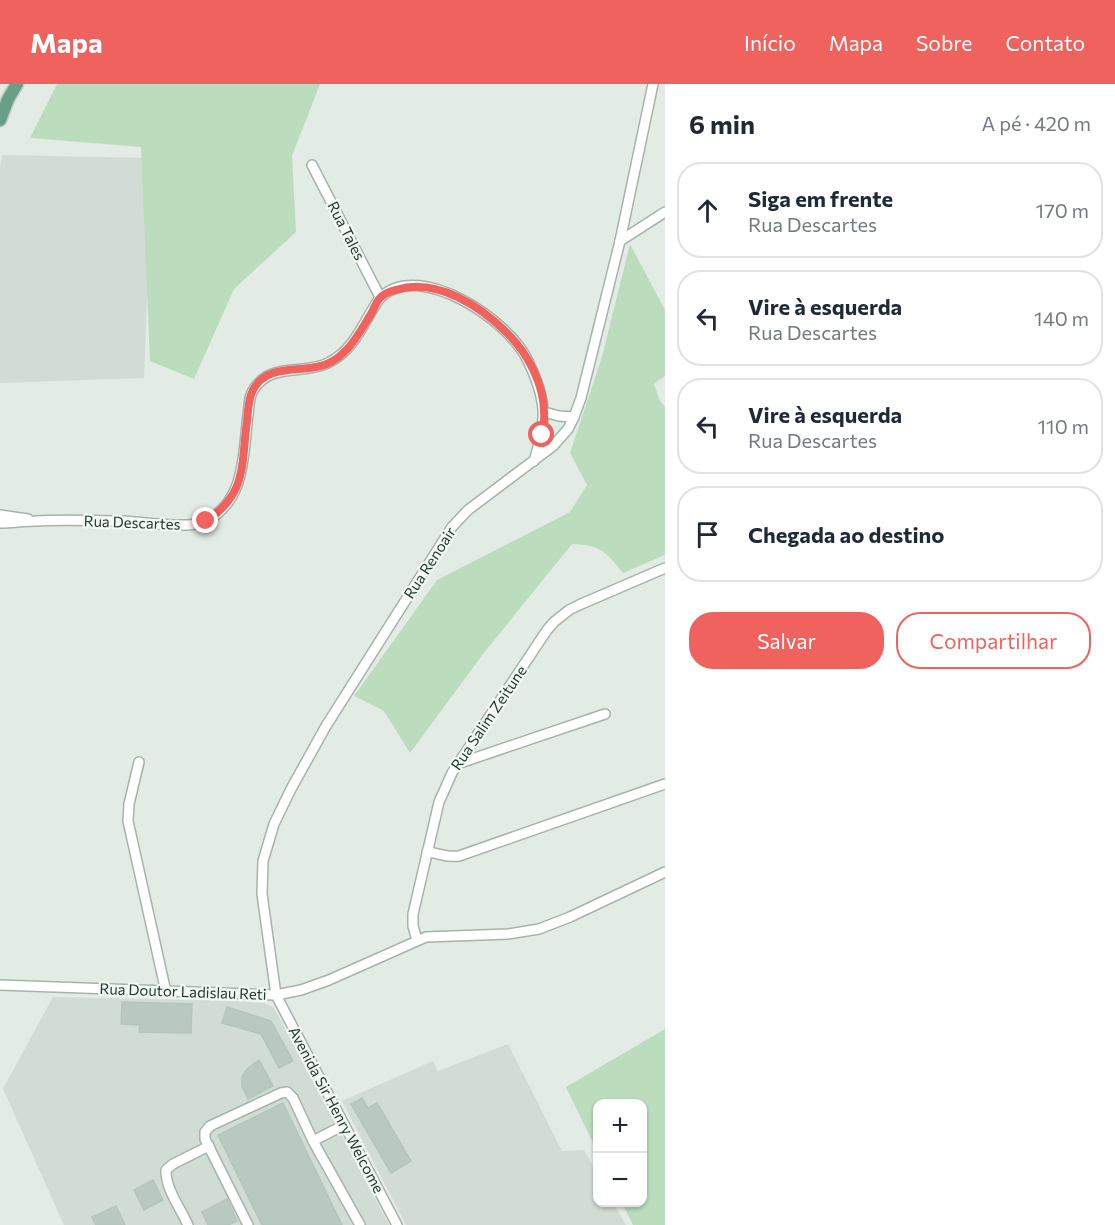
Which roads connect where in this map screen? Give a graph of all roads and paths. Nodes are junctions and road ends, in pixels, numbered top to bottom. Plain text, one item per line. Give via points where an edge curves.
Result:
1 (16, 84) edge
2 (653, 84) edge
3 (0, 120) edge
4 (312, 165) dead end
5 (665, 212) edge
6 (620, 241) junction
7 (380, 297) junction
8 (544, 412) junction
9 (574, 417) junction
10 (534, 461) junction
11 (0, 515) edge
12 (36, 520) junction
13 (0, 523) edge
14 (665, 567) edge
15 (605, 714) dead end
16 (139, 762) dead end
17 (460, 763) junction
18 (665, 784) edge
19 (427, 852) junction
20 (665, 872) edge
21 (417, 940) junction
22 (0, 985) edge
23 (166, 992) junction
24 (276, 995) junction
25 (344, 1125) junction
26 (313, 1141) junction
27 (209, 1146) junction
28 (188, 1225) edge
29 (248, 1225) edge
30 (360, 1225) edge
31 (397, 1225) edge

1 - 3 main road
2 - 6 street, Rua Renoair
4 - 7 street, Rua Tales
5 - 6 street
6 - 9 street, Rua Renoair
7 - 8 street via 417,286 432,288 478,308 501,326 526,357 536,376
7 - 12 street, Rua Descartes via 345,353 326,364 266,376 253,389 239,483 221,511 206,521 187,525
8 - 9 street
8 - 10 street
9 - 10 street, Rua Renoair via 553,446
10 - 24 street, Rua Renoair via 468,510 452,527 326,726 274,824 263,861 262,894
11 - 12 street, Rua Descartes
12 - 13 street, Rua Descartes
14 - 17 street, Rua Salim Zeitune via 579,605 555,622
15 - 17 street
16 - 23 street via 128,821
17 - 19 street, Rua Salim Zeitune via 442,793
18 - 19 street via 459,856
19 - 21 street, Rua Salim Zeitune via 413,914
20 - 21 street, Rua Doutor Ladislau Reti via 539,929
21 - 24 street, Rua Doutor Ladislau Reti via 329,980
22 - 23 street, Rua Doutor Ladislau Reti
23 - 24 street, Rua Doutor Ladislau Reti
24 - 25 street, Avenida Sir Henry Welcome
25 - 26 street
25 - 31 street, Avenida Sir Henry Welcome
26 - 27 street via 293,1098 286,1092 210,1126 205,1132
26 - 30 street
27 - 28 street via 166,1170 171,1191
27 - 29 street

